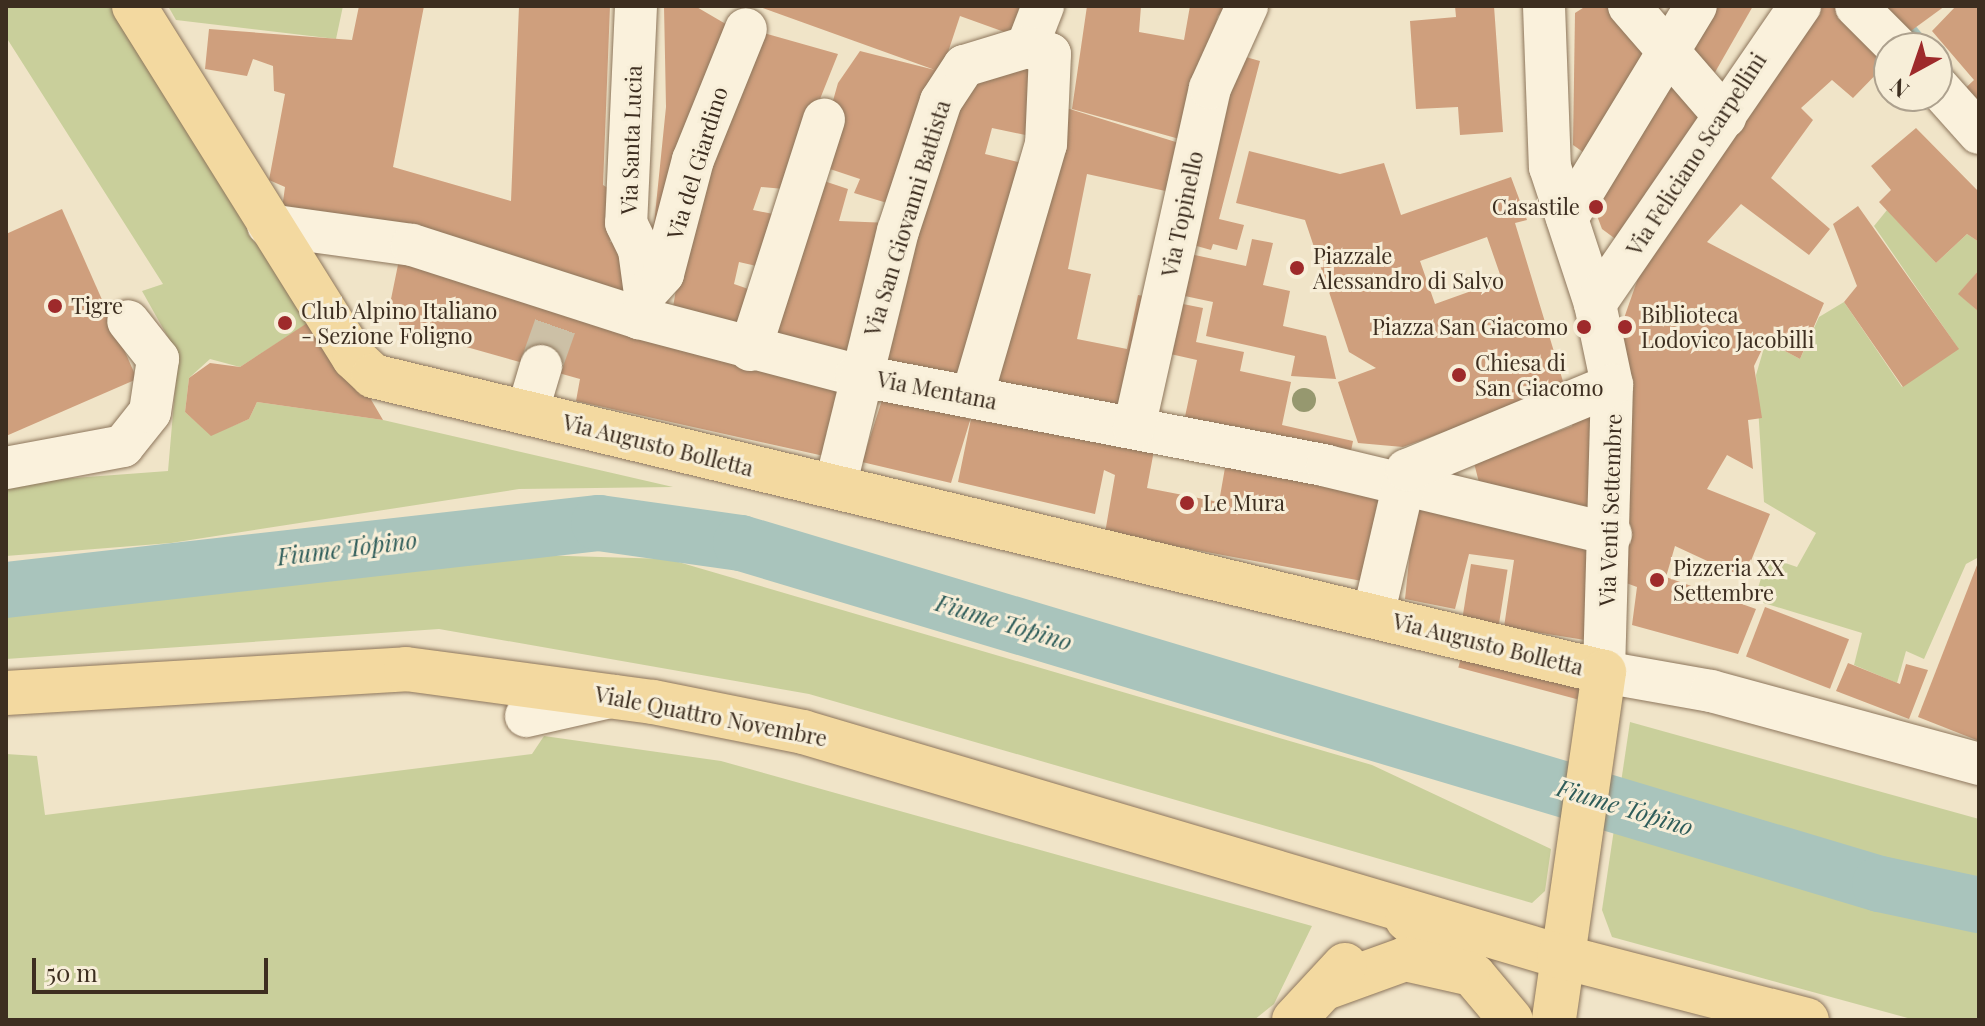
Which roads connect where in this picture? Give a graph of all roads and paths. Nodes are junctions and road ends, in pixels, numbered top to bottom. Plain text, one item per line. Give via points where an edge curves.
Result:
1 (134, 6) edge
2 (636, 6) edge
3 (1043, 6) edge
4 (1247, 6) edge
5 (1544, 6) edge
6 (1629, 6) edge
7 (1696, 6) edge
8 (1800, 6) edge
9 (1856, 6) edge
10 (746, 29) dead end
11 (1882, 32) edge
12 (1027, 47) junction
13 (1670, 53) junction
14 (1953, 104) edge
15 (1725, 117) junction
16 (824, 120) dead end
17 (1979, 133) edge
18 (1567, 218) junction
19 (268, 225) junction
20 (1595, 304) junction
21 (642, 306) junction
22 (128, 321) dead end
23 (750, 350) junction
24 (541, 366) tunnel mouth
25 (861, 375) junction
26 (1612, 385) junction
27 (972, 397) junction
28 (527, 413) junction
29 (1134, 428) junction
30 (6, 468) edge
31 (835, 487) junction
32 (1401, 487) junction
33 (1611, 534) junction
34 (1373, 616) junction
35 (1605, 653) junction
36 (6, 693) edge
37 (615, 695) junction
38 (526, 716) dead end
39 (1979, 764) edge
40 (1393, 907) junction
41 (1559, 956) junction
42 (1474, 976) junction
43 (1325, 988) junction
44 (1294, 1020) edge
45 (1511, 1020) edge
46 (1554, 1020) edge
47 (1807, 1020) edge

1 - 19 main road, Via Augusto Bolletta
2 - 21 street, Via Santa Lucia via 626,223 639,250
3 - 12 street
4 - 29 street, Via Topinello via 1210,88
5 - 18 street, Via Venti Settembre via 1547,143
6 - 13 street
7 - 13 street
8 - 15 street, Via Feliciano Scarpellini
9 - 11 street
10 - 21 street, Via del Giardino via 693,160 663,274
12 - 25 street, Via San Giovanni Battista via 964,66 947,86 898,231
12 - 27 street via 1050,54 1046,144
13 - 15 street
13 - 18 street
14 - 17 street
15 - 20 street, Via Feliciano Scarpellini
16 - 23 street
18 - 20 street, Via Venti Settembre
19 - 21 street, Via Mentana via 412,245 565,298
19 - 28 main road, Via Augusto Bolletta via 354,358 373,376
20 - 26 street, Via Venti Settembre
21 - 23 street, Via Mentana
22 - 30 street via 158,359 150,412 123,446
23 - 25 street, Via Mentana
24 - 28 street
25 - 27 street, Via Mentana
25 - 31 street, Via San Giovanni Battista
26 - 32 street via 1407,470
26 - 33 street, Via Venti Settembre
27 - 29 street, Via Mentana
28 - 31 main road, Via Augusto Bolletta
29 - 32 street, Via Mentana
31 - 34 main road, Via Augusto Bolletta
32 - 33 street, Via Mentana
32 - 34 street, Via Augusto Bolletta
33 - 35 street, Via Venti Settembre
34 - 35 main road, Via Augusto Bolletta
35 - 39 street via 1711,691
35 - 41 main road, Via Venti Settembre
36 - 37 main road, Viale Quattro Novembre via 406,669
37 - 38 street
37 - 40 main road, Viale Quattro Novembre via 803,732
40 - 41 main road, Viale Quattro Novembre
40 - 42 main road, Viale Quattro Novembre
40 - 43 main road
41 - 46 main road, Via Venti Settembre
41 - 47 main road, Viale Quattro Novembre
42 - 43 main road via 1405,959
42 - 45 main road, Viale Quattro Novembre
43 - 44 main road

